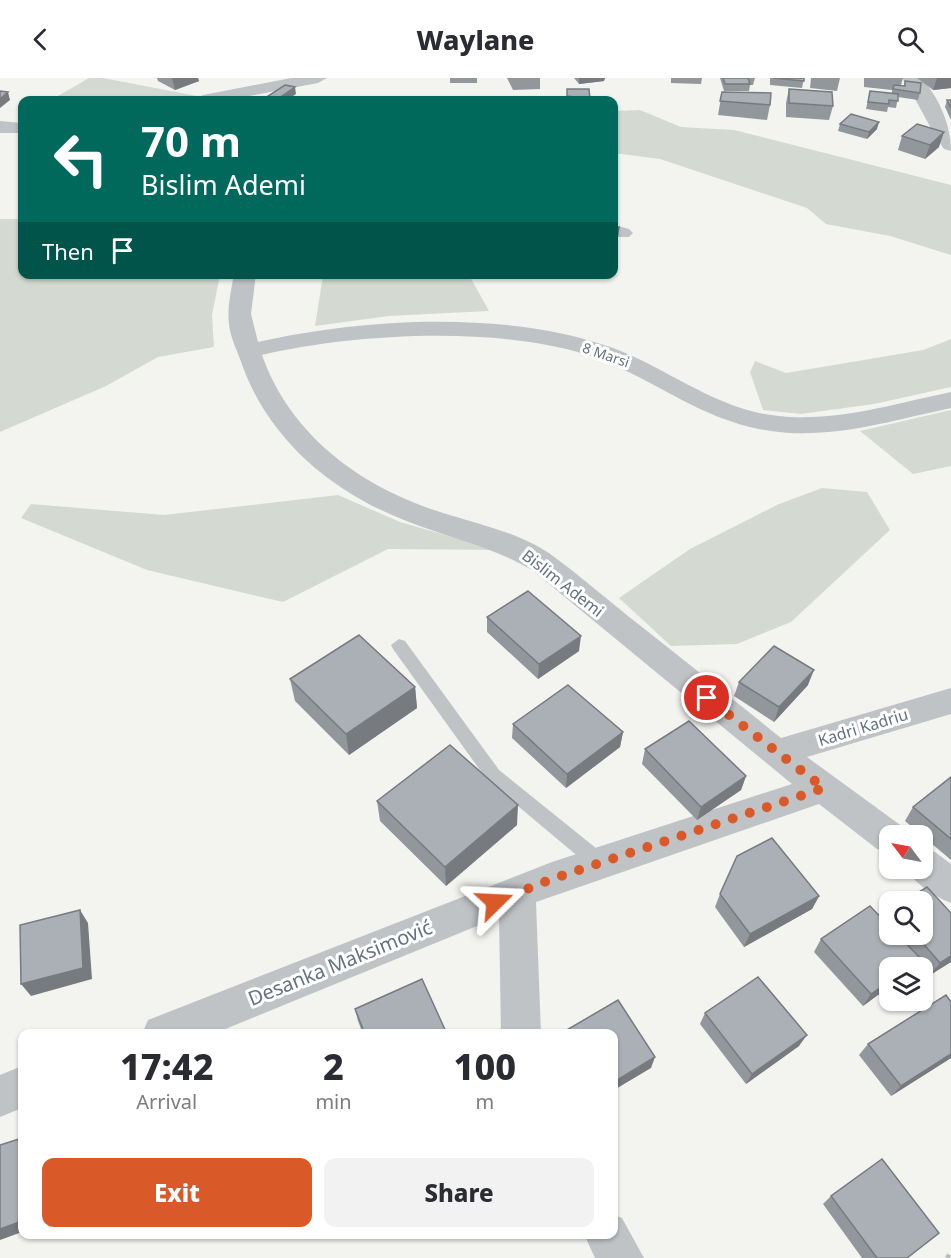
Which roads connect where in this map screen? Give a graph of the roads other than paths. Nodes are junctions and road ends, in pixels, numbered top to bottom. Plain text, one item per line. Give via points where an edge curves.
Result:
1 (911, 78) edge
2 (314, 85) edge
3 (233, 96) edge
4 (0, 127) edge
5 (18, 128) edge
6 (951, 145) edge
7 (244, 279) edge
8 (249, 351) junction
9 (951, 400) edge
10 (399, 645) dead end
11 (951, 701) edge
12 (776, 753) junction
13 (824, 788) junction
14 (879, 830) edge
15 (600, 863) junction
16 (933, 872) edge
17 (951, 886) edge
18 (517, 893) junction
19 (175, 1029) edge
20 (521, 1029) edge
21 (18, 1089) edge
22 (0, 1096) edge

1 - 6 street via 919,85
2 - 3 street
4 - 5 street
7 - 8 street, Bislim Ademi via 240,321
8 - 9 street, 8 Marsi via 324,335 494,329 584,346 627,360 713,408 763,423 807,426 864,420
8 - 12 street, Bislim Ademi via 263,387 281,416 323,463 364,491 416,514 516,546
10 - 15 lane via 494,775
11 - 12 street, Kadri Kadriu
12 - 13 street, Bislim Ademi
13 - 14 street, Bislim Ademi
13 - 15 street, Desanka Maksimović
15 - 18 street, Desanka Maksimović
16 - 17 street
18 - 19 street, Desanka Maksimović
18 - 20 street
21 - 22 street

